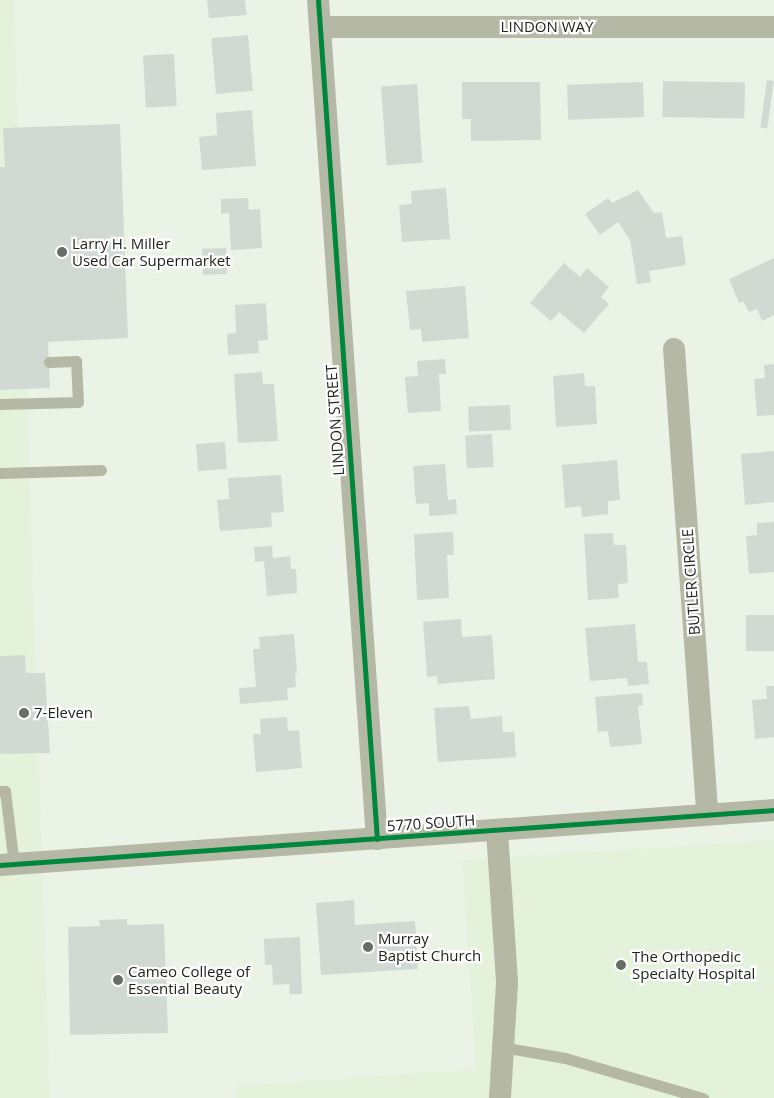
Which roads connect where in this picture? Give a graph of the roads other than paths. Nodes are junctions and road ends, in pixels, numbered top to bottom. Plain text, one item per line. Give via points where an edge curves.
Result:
1 (318, 0) edge
2 (320, 27) junction
3 (774, 27) edge
4 (674, 349) dead end
5 (49, 362) dead end
6 (0, 404) edge
7 (101, 470) dead end
8 (0, 473) edge
9 (0, 791) edge
10 (774, 810) edge
11 (707, 814) junction
12 (497, 831) junction
13 (377, 839) junction
14 (7, 865) edge
15 (502, 1047) junction
16 (500, 1098) edge
17 (702, 1098) edge

1 - 2 street, LINDON STREET
2 - 3 street, LINDON WAY
2 - 13 street, LINDON STREET
4 - 11 street, BUTLER CIRCLE
5 - 6 lane via 76,362 78,402
7 - 8 lane
9 - 14 lane via 5,791
10 - 11 street, 5770 SOUTH
11 - 12 street, 5770 SOUTH
12 - 13 street, 5770 SOUTH
12 - 15 street via 507,983
13 - 14 street, 5770 SOUTH
15 - 16 street
15 - 17 lane via 565,1058

